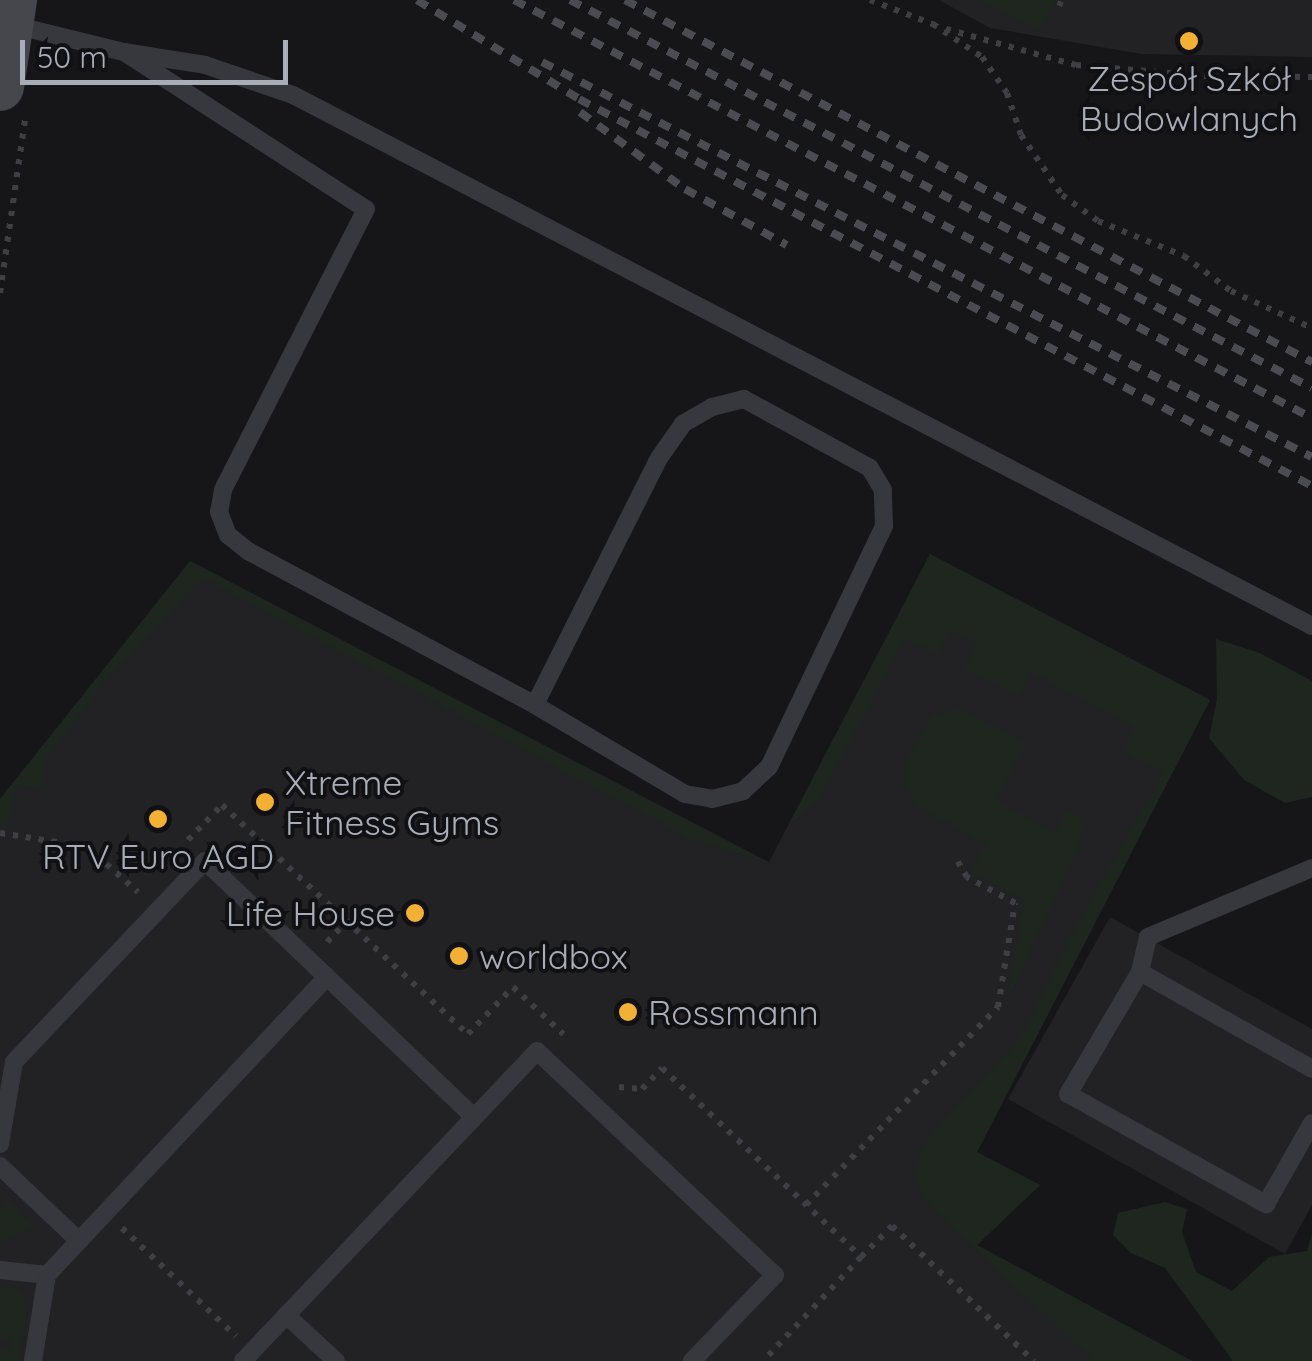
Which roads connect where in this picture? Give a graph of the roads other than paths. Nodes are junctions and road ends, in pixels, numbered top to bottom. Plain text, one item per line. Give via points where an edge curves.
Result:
1 (12, 0) edge
2 (0, 22) edge
3 (124, 52) junction
4 (13, 102) edge
5 (1312, 626) edge
6 (534, 705) junction
7 (1312, 868) edge
8 (1140, 972) junction
9 (327, 977) junction
10 (1312, 1069) edge
11 (474, 1116) junction
12 (1312, 1123) edge
13 (0, 1144) edge
14 (0, 1166) edge
15 (78, 1241) junction
16 (4, 1267) edge
17 (47, 1275) junction
18 (286, 1315) junction
19 (248, 1356) edge
20 (33, 1361) edge
21 (336, 1361) edge
22 (692, 1361) edge

1 - 4 main road, bridge
2 - 3 lane
3 - 5 lane via 205,64 292,95
3 - 6 lane via 366,209 223,490 219,512 228,535
6 - 6 lane via 685,794 712,799 744,791 768,767 884,526 883,490 870,468 744,400 712,406 683,424 659,458
7 - 8 lane via 1148,937
8 - 10 lane
8 - 12 lane via 1068,1094 1266,1204
9 - 11 lane
9 - 13 lane via 205,862 14,1062
9 - 15 lane
11 - 18 lane
11 - 22 lane via 537,1050 775,1275
14 - 15 lane
15 - 17 lane
16 - 17 lane
17 - 20 lane
18 - 19 lane
18 - 21 lane

